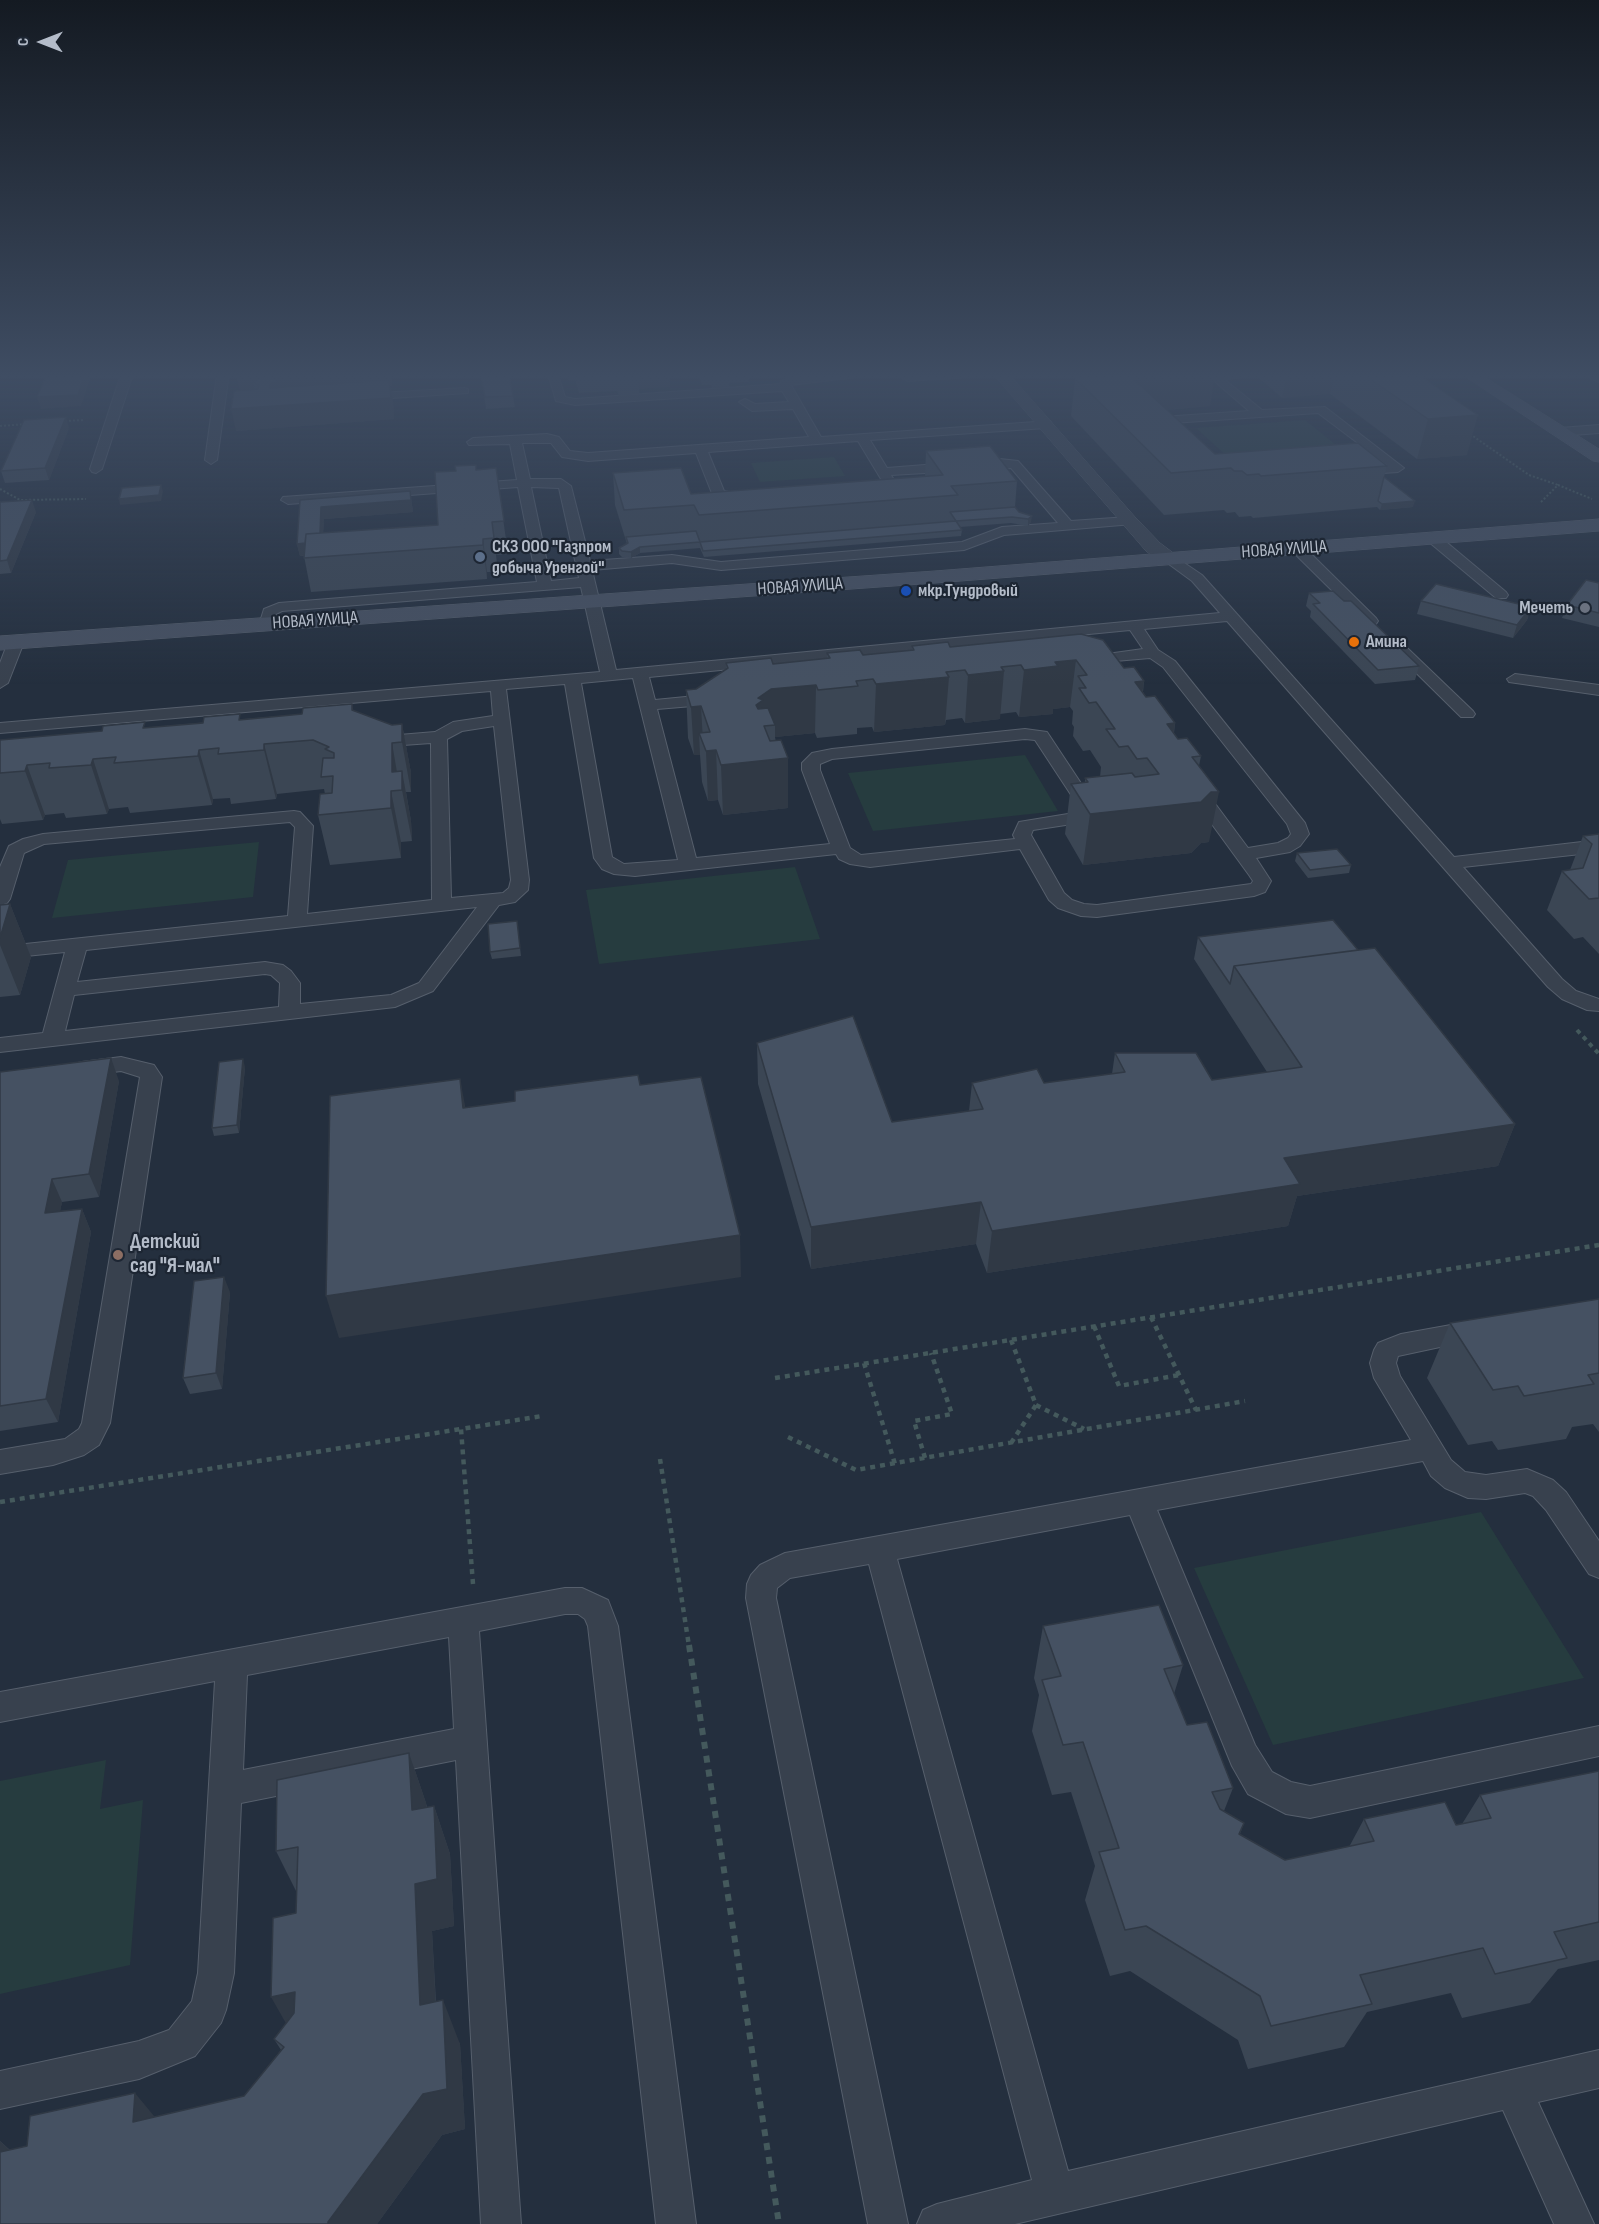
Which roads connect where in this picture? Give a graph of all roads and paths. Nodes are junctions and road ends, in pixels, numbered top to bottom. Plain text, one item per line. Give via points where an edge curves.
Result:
1 (523, 478) edge
2 (712, 478) edge
3 (887, 478) edge
4 (1028, 478) edge
5 (1091, 478) edge
6 (1537, 478) edge
7 (524, 483) junction
8 (1558, 485) junction
9 (0, 489) edge
10 (854, 491) edge
11 (86, 499) dead end
12 (755, 499) edge
13 (288, 501) dead end
14 (1599, 503) edge
15 (1537, 504) dead end
16 (1128, 521) junction
17 (1599, 525) edge
18 (1068, 526) junction
19 (1434, 538) junction
20 (1298, 549) junction
21 (1169, 559) junction
22 (584, 566) junction
23 (545, 586) junction
24 (590, 592) junction
25 (1501, 595) dead end
26 (1230, 616) junction
27 (266, 625) junction
28 (1135, 627) junction
29 (8, 643) edge
30 (1153, 652) junction
31 (1101, 669) edge
32 (640, 673) junction
33 (609, 675) junction
34 (572, 679) junction
35 (1515, 679) dead end
36 (0, 682) edge
37 (498, 685) junction
38 (1599, 690) edge
39 (733, 698) edge
40 (649, 705) junction
41 (1467, 714) dead end
42 (502, 720) junction
43 (0, 728) edge
44 (439, 737) junction
45 (356, 744) edge
46 (1187, 778) edge
47 (1026, 843) junction
48 (1599, 846) edge
49 (841, 848) junction
50 (1244, 854) junction
51 (1451, 863) junction
52 (689, 865) junction
53 (0, 899) edge
54 (492, 901) junction
55 (442, 906) junction
56 (297, 921) junction
57 (77, 945) junction
58 (0, 949) edge
59 (66, 990) junction
60 (1599, 1005) edge
61 (289, 1012) junction
62 (52, 1039) junction
63 (0, 1045) edge
64 (55, 1073) edge
65 (1599, 1245) edge
66 (1152, 1317) junction
67 (1094, 1326) junction
68 (1494, 1327) edge
69 (1011, 1340) junction
70 (930, 1353) junction
71 (864, 1363) junction
72 (1179, 1375) junction
73 (775, 1378) dead end
74 (1245, 1401) dead end
75 (1036, 1406) junction
76 (1196, 1410) junction
77 (542, 1416) dead end
78 (461, 1429) junction
79 (1086, 1430) junction
80 (788, 1437) dead end
81 (1011, 1443) junction
82 (1430, 1448) junction
83 (925, 1458) junction
84 (660, 1459) dead end
85 (0, 1462) edge
86 (895, 1464) junction
87 (1138, 1501) junction
88 (0, 1502) edge
89 (880, 1549) junction
90 (1599, 1565) edge
91 (469, 1618) junction
92 (232, 1663) junction
93 (0, 1707) edge
94 (471, 1741) junction
95 (1599, 1741) edge
96 (226, 1790) junction
97 (1599, 2069) edge
98 (0, 2090) edge
99 (1513, 2090) junction
100 (1055, 2194) junction
101 (501, 2224) edge
102 (676, 2224) edge
103 (779, 2224) edge
104 (888, 2224) edge
105 (938, 2224) edge
106 (1574, 2224) edge

1 - 7 lane
2 - 12 lane via 718,493 734,499
3 - 10 lane via 886,484 874,489
4 - 18 lane
5 - 16 street
6 - 8 path
7 - 13 lane
7 - 22 lane via 555,482 565,486
7 - 23 lane
8 - 14 path
8 - 15 path
9 - 11 path via 20,500
16 - 18 lane
16 - 21 street
17 - 19 main road, НОВАЯ УЛИЦА
18 - 22 lane via 1002,531 964,546 721,566 672,559
19 - 20 main road, НОВАЯ УЛИЦА
19 - 25 lane
20 - 21 main road, НОВАЯ УЛИЦА
20 - 41 lane
21 - 24 main road, НОВАЯ УЛИЦА
21 - 26 lane via 1197,578
22 - 24 lane
23 - 24 lane
23 - 27 lane via 279,608 269,612
24 - 27 main road, НОВАЯ УЛИЦА
24 - 33 lane
26 - 28 lane
26 - 51 lane
27 - 29 main road, НОВАЯ УЛИЦА
28 - 30 lane
28 - 32 lane
29 - 36 lane
30 - 31 lane via 1113,657 1105,660
30 - 50 lane via 1169,664 1296,823 1300,834 1294,842 1283,848
32 - 33 lane
32 - 40 lane
33 - 34 lane
34 - 37 lane
34 - 52 lane via 603,858 621,870
35 - 38 lane
37 - 42 lane
37 - 43 lane
39 - 40 lane
40 - 52 lane
42 - 44 lane via 459,726
42 - 54 lane via 520,880 518,890 508,898
44 - 45 lane
44 - 55 lane
46 - 50 lane
47 - 49 lane via 870,861 857,860
47 - 49 lane via 1022,835 1025,826 1079,818 1091,812 1045,740 1033,734 818,757 811,763 811,770
47 - 50 lane via 1056,896 1081,910 1097,911 1258,888 1262,881
48 - 51 lane
49 - 52 lane
51 - 60 lane via 1555,982 1569,995
53 - 56 lane via 16,850 43,839 294,816 304,826
54 - 55 lane
54 - 61 lane via 426,987 418,992 395,1001
55 - 56 lane
56 - 57 lane
57 - 58 lane
57 - 59 lane
59 - 61 lane via 276,969 290,983
59 - 62 lane
61 - 62 lane
62 - 63 lane
64 - 85 lane via 121,1064 146,1070 152,1077 96,1422 89,1437 74,1447
65 - 66 path
66 - 67 path
66 - 72 path
67 - 69 path
67 - 72 path via 1119,1386
68 - 82 lane via 1401,1344 1388,1350 1383,1363 1387,1378
69 - 70 path
69 - 75 path
70 - 71 path
70 - 83 path via 952,1414 914,1421
71 - 73 path
71 - 86 path
72 - 76 path
74 - 76 path
75 - 79 path
75 - 81 path
76 - 79 path
77 - 78 path
78 - 88 path
78 - 91 path
79 - 81 path
80 - 86 path via 856,1470
81 - 83 path
82 - 87 lane
82 - 90 lane via 1442,1468 1468,1486 1527,1482 1544,1488
83 - 86 path
84 - 103 path
87 - 89 lane
87 - 95 lane via 1243,1755 1260,1783 1286,1798 1310,1802
89 - 100 lane
89 - 104 lane via 785,1566 762,1584 761,1598
91 - 92 lane
91 - 94 lane
91 - 102 lane via 582,1601 597,1610 603,1626
92 - 93 lane
92 - 96 lane
94 - 96 lane
94 - 101 lane
96 - 98 lane via 216,1973 208,2010 182,2043 139,2060
97 - 99 lane
99 - 100 lane
99 - 106 lane
100 - 105 lane

